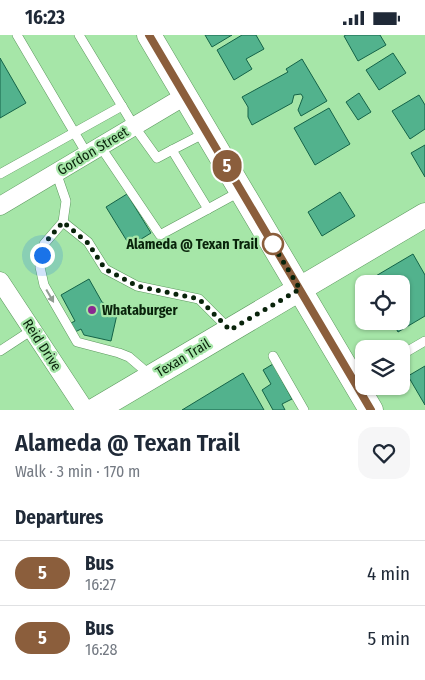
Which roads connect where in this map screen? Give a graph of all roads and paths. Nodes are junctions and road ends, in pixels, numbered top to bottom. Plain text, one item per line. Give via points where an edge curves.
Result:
1 (17, 35) edge
2 (79, 35) edge
3 (149, 35) edge
4 (185, 96) junction
5 (122, 106) junction
6 (134, 126) junction
7 (207, 132) junction
8 (75, 133) junction
9 (94, 150) junction
10 (172, 150) junction
11 (56, 172) junction
12 (0, 175) edge
13 (241, 191) junction
14 (0, 206) edge
15 (208, 209) junction
16 (425, 215) edge
17 (63, 222) junction
18 (0, 281) edge
19 (300, 289) junction
20 (32, 330) junction
21 (230, 330) junction
22 (425, 341) edge
23 (410, 350) edge
24 (0, 351) edge
25 (273, 356) dead end
26 (355, 373) edge
27 (152, 376) junction
28 (365, 395) edge
29 (84, 410) edge
30 (95, 410) edge
31 (304, 410) edge
32 (371, 410) edge

1 - 8 lane
2 - 5 lane
3 - 4 main road
4 - 6 street, Gordon Street
4 - 7 main road
5 - 6 lane
5 - 8 lane
6 - 9 street, Gordon Street
6 - 10 lane via 158,158
7 - 10 lane
7 - 13 main road
8 - 9 lane
8 - 12 lane
9 - 11 street, Gordon Street
9 - 15 lane via 160,235
10 - 15 lane
11 - 14 street, Gordon Street
11 - 17 lane via 66,201
13 - 15 lane
13 - 19 main road
16 - 19 main road, Texan Trail
17 - 21 lane via 88,243 105,269 137,286 199,299
17 -> 27 lane via 44,244 40,267 44,285 62,318 77,343 130,357
18 - 20 street, Reid Drive
19 - 21 main road, Texan Trail
19 - 26 main road
20 - 24 lane
20 - 29 street, Reid Drive
21 - 27 main road, Texan Trail
22 - 23 lane
25 - 31 lane
27 - 30 main road, Texan Trail via 118,401
28 - 32 main road

